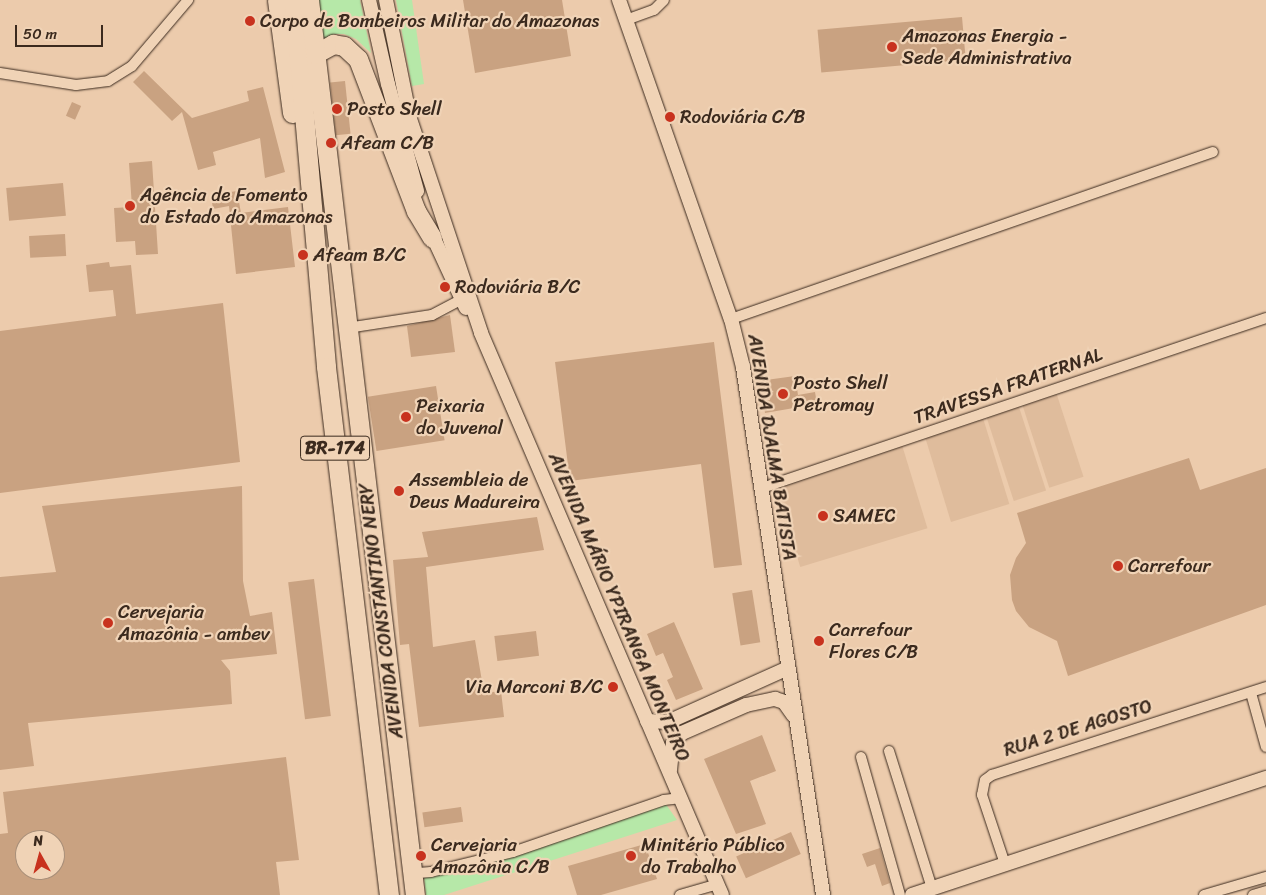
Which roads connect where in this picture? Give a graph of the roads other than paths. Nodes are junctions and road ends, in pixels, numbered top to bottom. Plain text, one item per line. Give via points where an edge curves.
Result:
1 (188, 0) edge
2 (277, 0) edge
3 (294, 0) edge
4 (309, 0) edge
5 (369, 0) edge
6 (386, 0) edge
7 (619, 0) edge
8 (664, 0) edge
9 (626, 20) junction
10 (315, 54) junction
11 (0, 73) edge
12 (1213, 152) dead end
13 (310, 211) junction
14 (432, 238) junction
15 (465, 298) junction
16 (1266, 318) edge
17 (731, 319) junction
18 (347, 328) junction
19 (762, 488) junction
20 (788, 668) junction
21 (1266, 687) edge
22 (1251, 692) junction
23 (794, 718) junction
24 (647, 721) junction
25 (1266, 747) edge
26 (889, 751) dead end
27 (861, 757) dead end
28 (670, 773) junction
29 (1266, 778) edge
30 (681, 798) junction
31 (1006, 864) junction
32 (411, 865) junction
33 (1266, 877) edge
34 (932, 888) junction
35 (1266, 891) edge
36 (719, 892) edge
37 (389, 895) edge
38 (415, 895) edge
39 (680, 895) edge
40 (730, 895) edge
41 (823, 895) edge
42 (900, 895) edge
43 (912, 895) edge
44 (1204, 895) edge
45 (1253, 895) edge

1 - 11 street via 132,66 108,81 76,85
2 - 13 highway via 288,93
3 - 13 highway, AVENIDA CONSTANTINO NERY / BR-174
4 - 10 highway, AVENIDA CONSTANTINO NERY / BR-174
5 - 14 main road, AVENIDA MÁRIO YPIRANGA MONTEIRO via 405,153
6 - 15 main road, AVENIDA MÁRIO YPIRANGA MONTEIRO via 422,158
7 - 9 main road, AVENIDA DJALMA BATISTA
8 - 9 street via 654,10
9 - 17 main road, AVENIDA DJALMA BATISTA
10 - 14 highway via 333,44 344,46 358,58 413,203
10 - 18 highway, AVENIDA CONSTANTINO NERY / BR-174
12 - 17 street
13 - 37 highway, AVENIDA CONSTANTINO NERY / BR-174
14 - 15 main road, AVENIDA MÁRIO YPIRANGA MONTEIRO
15 - 18 street via 432,315
15 - 24 main road, AVENIDA MÁRIO YPIRANGA MONTEIRO
16 - 19 street, TRAVESSA FRATERNAL
17 - 19 main road, AVENIDA DJALMA BATISTA via 743,367
18 - 32 highway, AVENIDA CONSTANTINO NERY / BR-174
19 - 20 main road, AVENIDA DJALMA BATISTA
20 - 23 main road, AVENIDA DJALMA BATISTA
20 - 24 main road via 668,722
21 - 22 street, RUA 2 DE AGOSTO
22 - 25 street
22 - 31 street, RUA 2 DE AGOSTO via 992,775 985,780 982,795
23 - 28 main road via 784,702 775,699 746,704 682,733 673,744
23 - 41 main road, AVENIDA DJALMA BATISTA
24 - 28 main road, AVENIDA MÁRIO YPIRANGA MONTEIRO
26 - 34 street
27 - 42 street
28 - 30 main road, AVENIDA MÁRIO YPIRANGA MONTEIRO
29 - 31 main road
30 - 32 street via 664,800 570,835 476,861 418,873
30 - 36 main road, AVENIDA MÁRIO YPIRANGA MONTEIRO
31 - 34 main road
32 - 38 highway, AVENIDA CONSTANTINO NERY / BR-174
33 - 44 street
34 - 43 main road
35 - 45 street
36 - 39 street
36 - 40 main road

